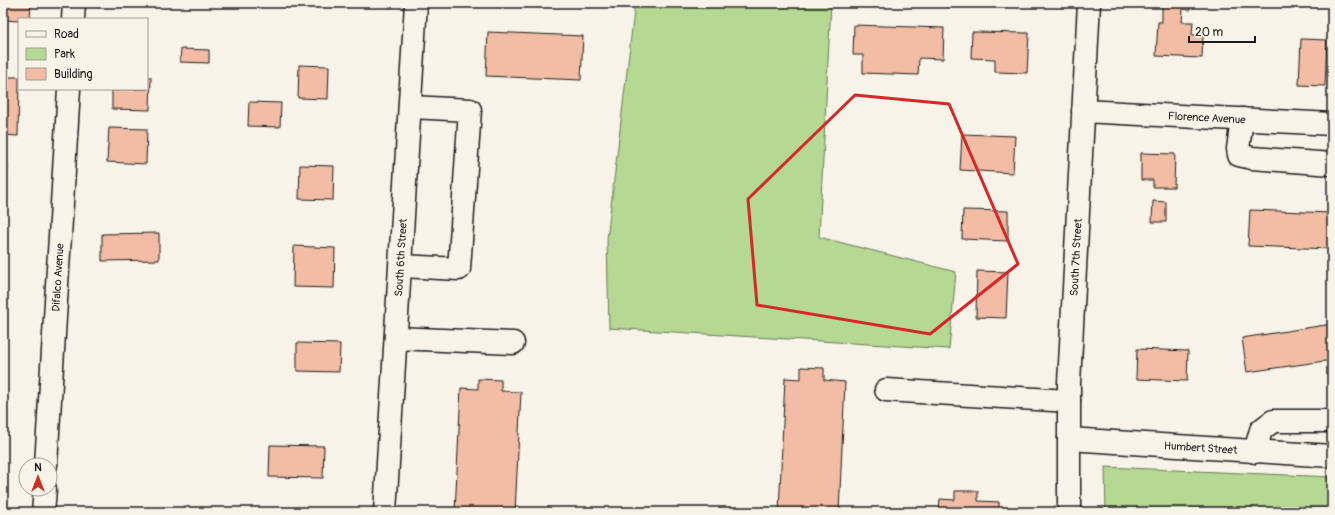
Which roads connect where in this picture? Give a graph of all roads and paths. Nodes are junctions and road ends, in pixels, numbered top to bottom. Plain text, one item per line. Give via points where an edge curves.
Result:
1 (74, 3) edge
2 (416, 3) edge
3 (1089, 3) edge
4 (73, 18) edge
5 (69, 90) edge
6 (410, 107) junction
7 (1083, 111) junction
8 (1242, 119) junction
9 (1332, 124) edge
10 (1332, 164) edge
11 (400, 266) junction
12 (396, 338) junction
13 (513, 343) dead end
14 (886, 390) dead end
15 (1069, 401) junction
16 (1332, 422) edge
17 (1069, 439) junction
18 (1255, 452) junction
19 (1332, 456) edge
20 (46, 457) edge
21 (44, 497) edge
22 (43, 512) edge
23 (385, 512) edge
24 (1069, 512) edge

1 - 4 street
2 - 6 street, South 6th Street
3 - 7 street, South 7th Street
5 - 20 street, Difalco Avenue
6 - 11 street, South 6th Street
6 - 11 street via 470,110 459,269
7 - 8 street, Florence Avenue
7 - 15 street, South 7th Street
8 - 9 street, Florence Avenue
8 - 10 street via 1239,155
11 - 12 street, South 6th Street
12 - 13 street
12 - 23 street, South 6th Street
14 - 15 street
15 - 17 street, South 7th Street
16 - 18 street via 1273,422 1261,430
17 - 18 street, Humbert Street
17 - 24 street, South 7th Street
18 - 19 street, Humbert Street
21 - 22 street

